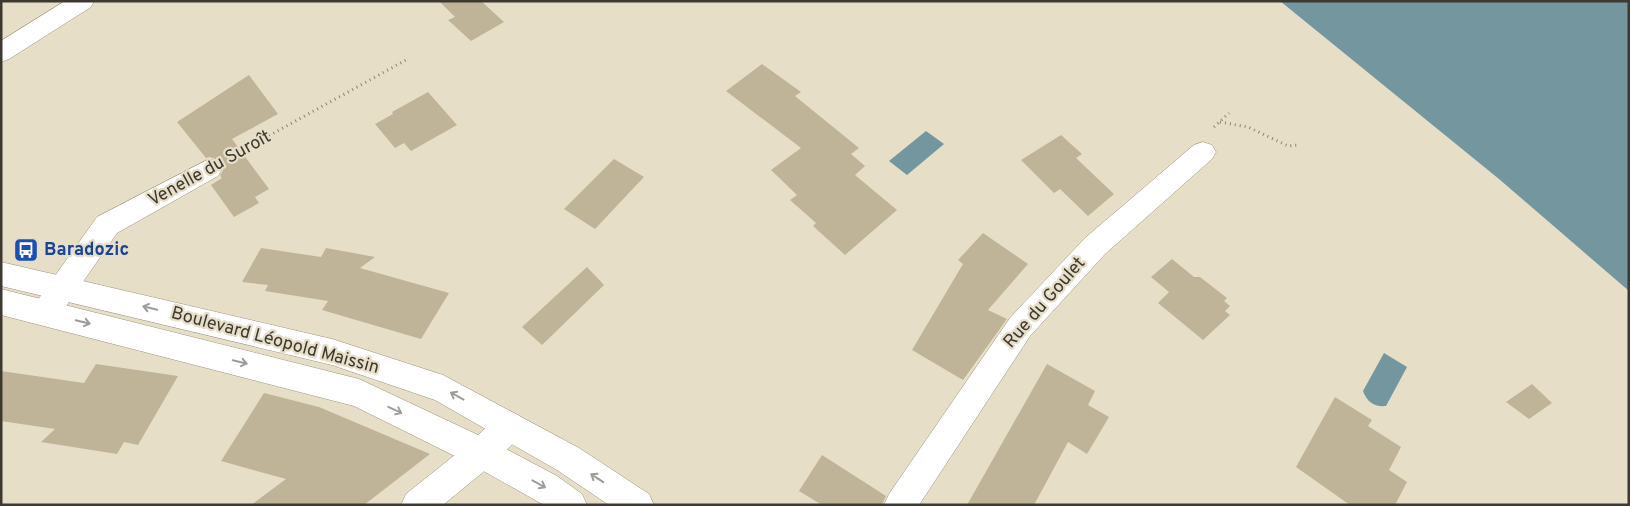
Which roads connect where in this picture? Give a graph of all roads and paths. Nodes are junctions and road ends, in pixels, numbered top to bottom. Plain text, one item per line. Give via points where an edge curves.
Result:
1 (83, 1) edge
2 (1, 53) edge
3 (406, 60) dead end
4 (1230, 113) dead end
5 (1299, 145) dead end
6 (1203, 152) dead end
7 (209, 169) joint
8 (1, 274) edge
9 (63, 288) junction
10 (1, 302) edge
11 (45, 313) junction
12 (509, 426) junction
13 (482, 453) junction
14 (417, 505) edge
15 (572, 505) edge
16 (638, 505) edge
17 (900, 505) edge

1 - 2 street
3 - 7 path, Venelle du Suroît
4 - 5 path via 1220,122 1248,127 1288,146
6 - 17 street, Rue du Goulet via 1095,246 1020,327
7 - 9 street, Venelle du Suroît via 107,225
8 - 9 street, Boulevard Léopold Maissin
9 - 11 street, Venelle du Suroît
12 -> 9 street, Boulevard Léopold Maissin via 443,389 332,352
10 - 11 street, Boulevard Léopold Maissin
11 -> 13 street, Boulevard Léopold Maissin via 359,393
12 - 13 street
16 -> 12 street, Boulevard Léopold Maissin via 568,459
13 - 14 street
13 -> 15 street, Boulevard Léopold Maissin via 546,487

